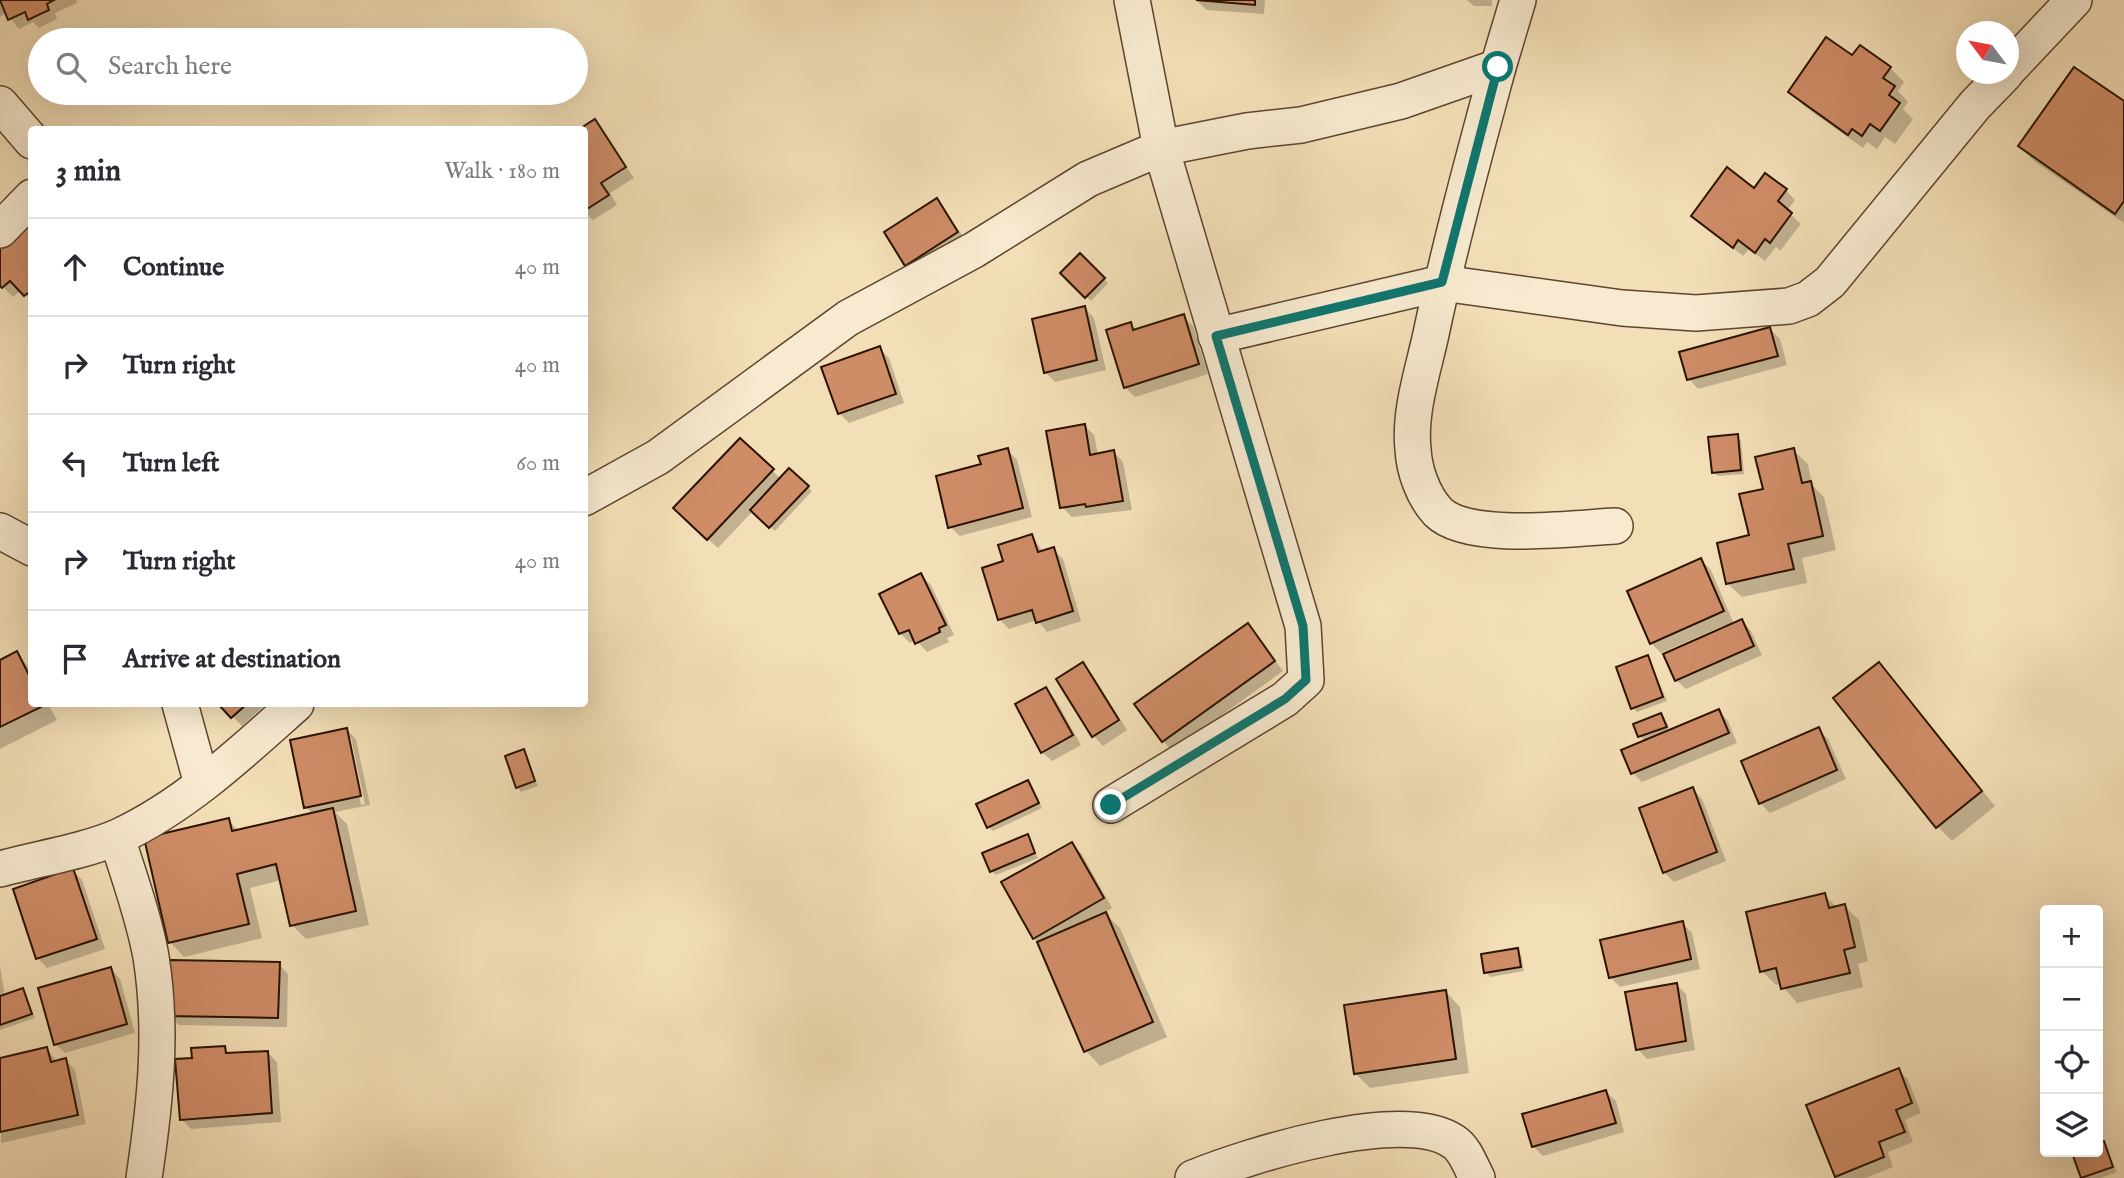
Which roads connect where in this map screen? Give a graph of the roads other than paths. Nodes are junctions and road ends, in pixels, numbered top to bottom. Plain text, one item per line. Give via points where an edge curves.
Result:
1 (1132, 0) edge
2 (1518, 0) edge
3 (2074, 0) edge
4 (2019, 58) edge
5 (1498, 67) junction
6 (1995, 84) edge
7 (0, 104) edge
8 (28, 136) edge
9 (1161, 148) junction
10 (28, 201) edge
11 (0, 230) edge
12 (1442, 282) junction
13 (1216, 336) junction
14 (588, 496) edge
15 (1615, 526) dead end
16 (0, 531) edge
17 (28, 546) edge
18 (181, 707) edge
19 (292, 707) edge
20 (202, 784) junction
21 (1111, 805) dead end
22 (117, 838) junction
23 (0, 869) edge
24 (144, 1178) edge
25 (1193, 1178) edge
26 (1477, 1178) edge

1 - 9 street
2 - 5 street
3 - 4 street
5 - 9 street via 1401,100 1301,125
5 - 12 street
6 - 12 street via 1830,282 1798,303 1764,310 1696,313 1622,308
7 - 8 street
9 - 13 street
9 - 14 street via 1088,179 974,250 848,318 658,457
10 - 11 street
12 - 13 street
12 - 15 street via 1417,397 1412,446 1416,474 1439,512 1467,526 1515,532
13 - 21 street via 1303,626 1306,680 1285,699
16 - 17 street
18 - 20 street
19 - 20 street
20 - 22 street
22 - 23 street
22 - 24 street via 151,959 159,1042
25 - 26 street via 1240,1159 1347,1135 1403,1128 1453,1141

